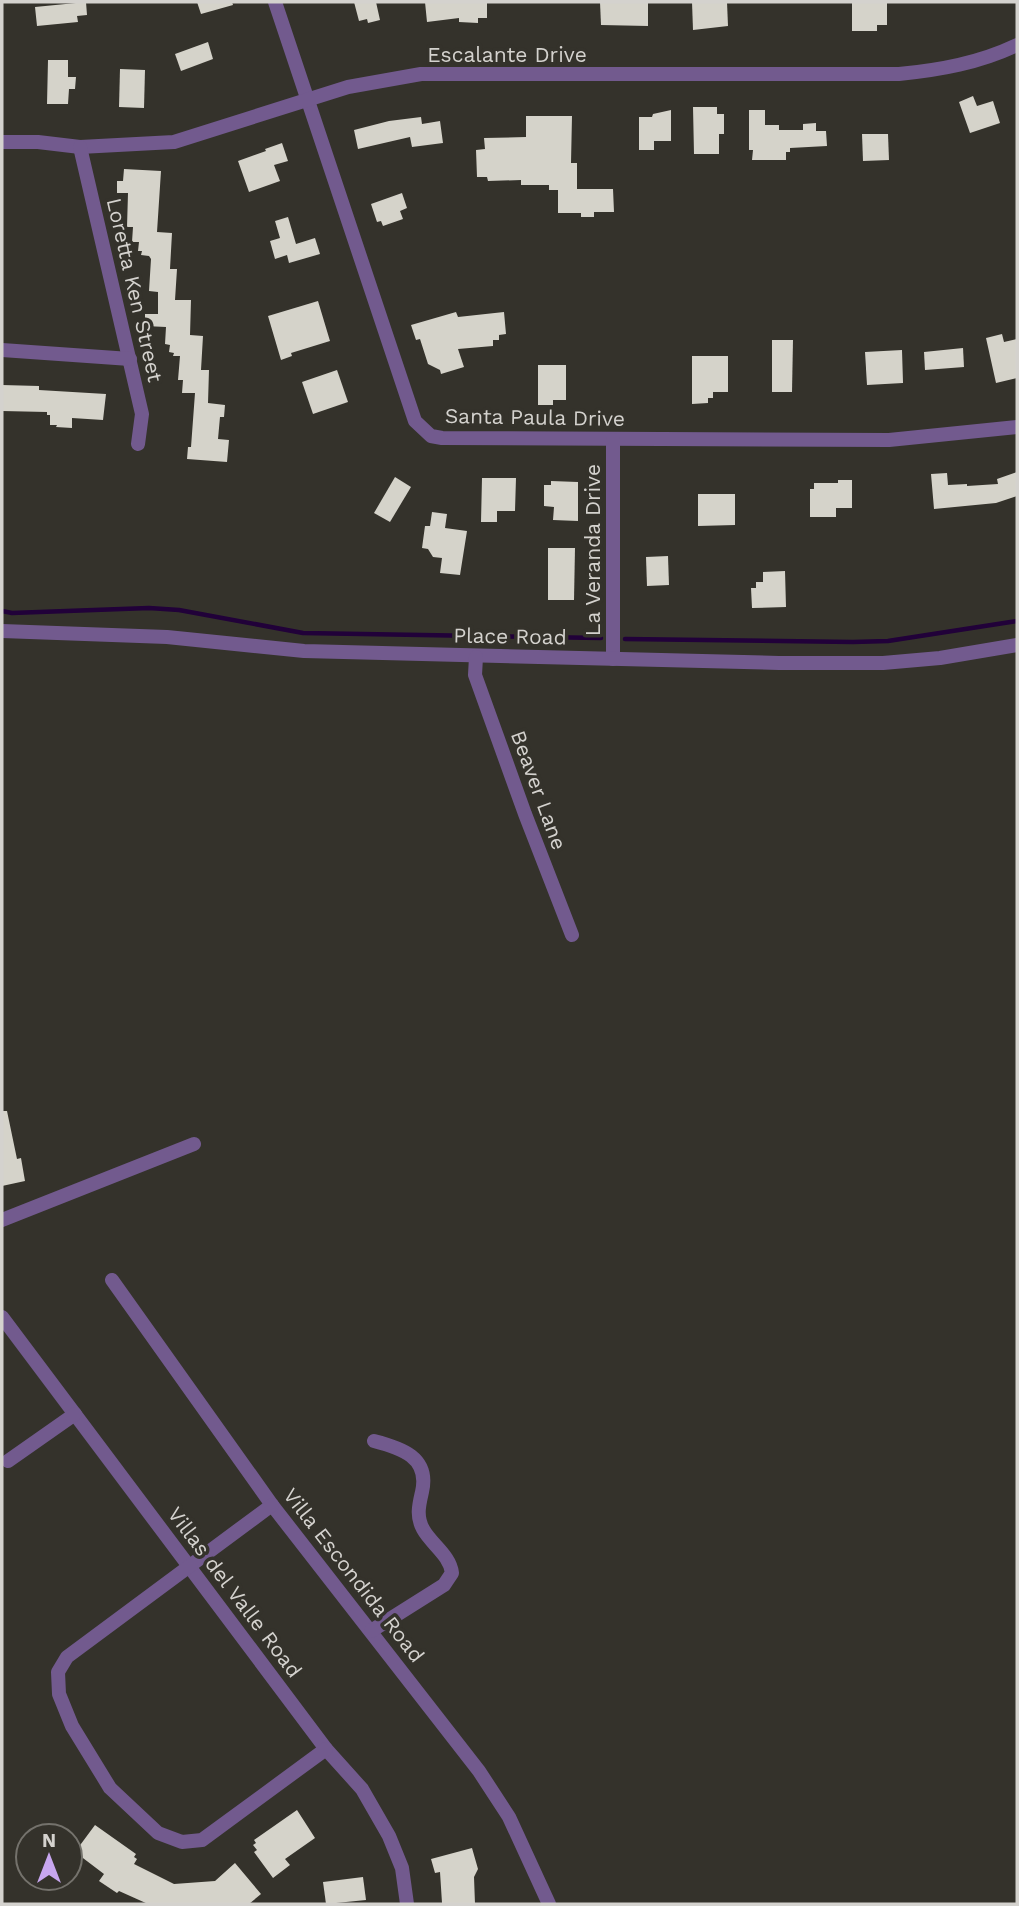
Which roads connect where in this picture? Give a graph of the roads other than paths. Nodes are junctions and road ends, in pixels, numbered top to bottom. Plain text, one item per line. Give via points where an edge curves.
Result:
1 (275, 2) edge
2 (1017, 44) edge
3 (308, 99) junction
4 (2, 142) edge
5 (80, 147) junction
6 (2, 350) edge
7 (130, 359) junction
8 (1017, 427) edge
9 (613, 440) junction
10 (138, 444) dead end
11 (2, 631) edge
12 (1017, 645) edge
13 (476, 657) junction
14 (613, 659) junction
15 (572, 935) dead end
16 (194, 1144) dead end
17 (2, 1220) edge
18 (112, 1280) dead end
19 (2, 1317) edge
20 (75, 1414) junction
21 (374, 1441) dead end
22 (8, 1461) dead end
23 (272, 1505) junction
24 (189, 1566) junction
25 (371, 1631) junction
26 (326, 1748) junction
27 (407, 1904) edge
28 (549, 1904) edge

1 - 3 street, Santa Paula Drive
2 - 3 street, Escalante Drive via 974,62 899,74 421,74
3 - 5 street, Escalante Drive via 174,142
3 - 9 street, Santa Paula Drive via 415,421 422,429 442,438
4 - 5 street, Escalante Drive
5 - 7 street, Loretta Ken Street
6 - 7 street
7 - 10 street, Loretta Ken Street via 142,414
8 - 9 street, Santa Paula Drive via 889,440
9 - 14 street, La Veranda Drive
11 - 13 street, Place Road
12 - 14 street, Place Road via 883,663
13 - 14 street, Place Road
13 - 15 street, Beaver Lane via 475,675
16 - 17 street
18 - 23 street, Villa Escondida Road
19 - 20 street, Villas del Valle Road
20 - 22 street
20 - 24 street, Villas del Valle Road
21 - 25 street via 404,1452 420,1464 424,1473 418,1512 422,1527 452,1573 444,1585
23 - 24 street
23 - 25 street, Villa Escondida Road
24 - 26 street, Villas del Valle Road
24 - 26 street via 67,1657 58,1672 59,1694 72,1726 110,1788 158,1833 182,1842 202,1840
25 - 28 street, Villa Escondida Road via 479,1771 509,1818
26 - 27 street, Villas del Valle Road via 362,1789 389,1836 402,1868

